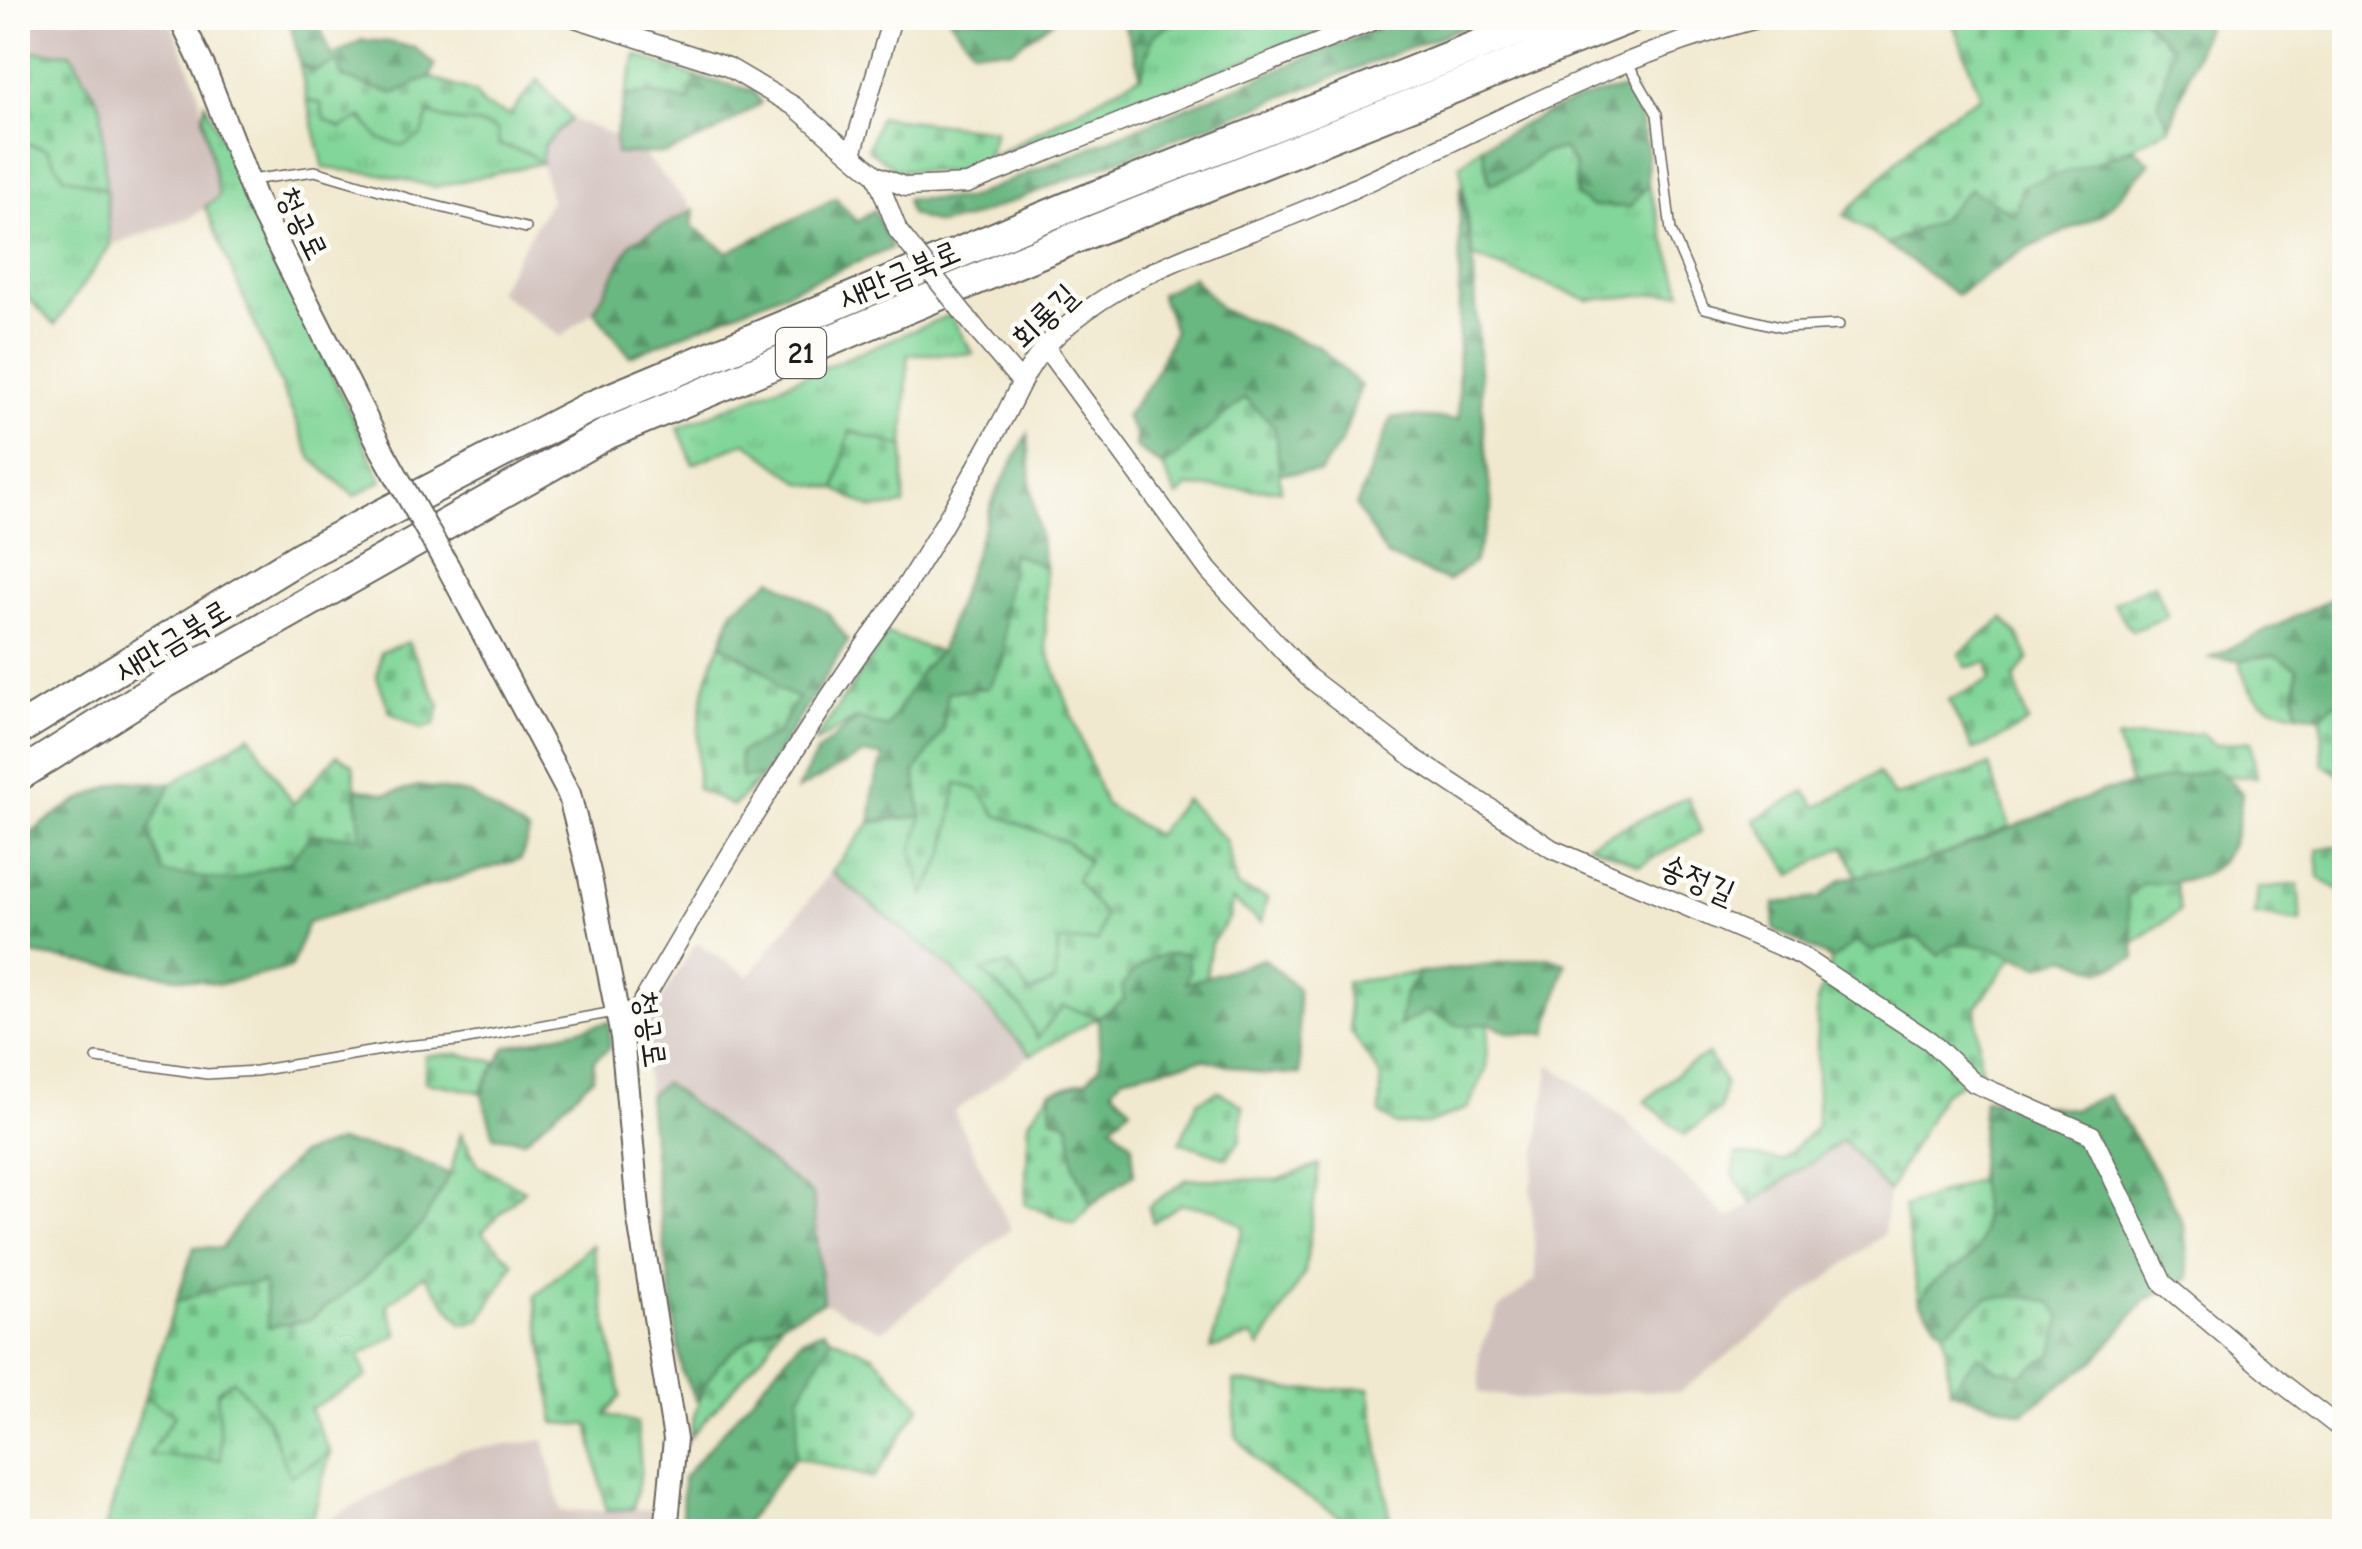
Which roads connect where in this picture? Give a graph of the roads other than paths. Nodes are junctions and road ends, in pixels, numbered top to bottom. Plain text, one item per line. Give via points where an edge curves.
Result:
1 (180, 18) edge
2 (575, 18) edge
3 (892, 18) edge
4 (1380, 18) edge
5 (1548, 18) edge
6 (1628, 18) edge
7 (1761, 18) edge
8 (1628, 64) junction
9 (852, 154) junction
10 (876, 176) junction
11 (248, 180) junction
12 (526, 228) dead end
13 (1839, 325) dead end
14 (1045, 347) junction
15 (1021, 382) junction
16 (73, 693) junction
17 (18, 714) edge
18 (18, 730) edge
19 (57, 752) junction
20 (18, 776) edge
21 (18, 798) edge
22 (617, 1012) junction
23 (622, 1038) junction
24 (97, 1058) dead end
25 (2344, 1431) edge
26 (666, 1532) edge

1 - 11 street, 청공로
2 - 9 street via 728,68 794,106
3 - 9 street
4 - 10 street via 967,184 906,187
5 - 16 highway, 새만금북로 / 21 via 588,408 302,556
6 - 19 highway, 새만금북로 / 21 via 606,434 164,682
7 - 8 street, 회룡길
8 - 13 lane via 1657,114 1671,231 1704,308 1783,328
8 - 14 street, 회룡길 via 1152,272 1088,308
9 - 10 street
10 - 15 street, bridge via 898,230
11 - 12 lane via 315,170
11 - 22 street, 청공로, bridge via 382,450 569,794
14 - 15 street, 회룡길
14 - 25 street, 송정길 via 1209,572 1308,678 1414,758 1552,848 1800,955 1930,1041 1974,1083 2092,1135 2164,1283
15 - 23 street, 회룡길 via 896,602 736,842
16 - 17 highway
16 - 18 highway, 새만금북로 / 21
19 - 20 highway, 새만금북로 / 21
19 - 21 highway
22 - 23 street, 청공로
22 - 24 lane via 256,1071 207,1074
23 - 26 street, 청공로 via 639,1220 675,1439

